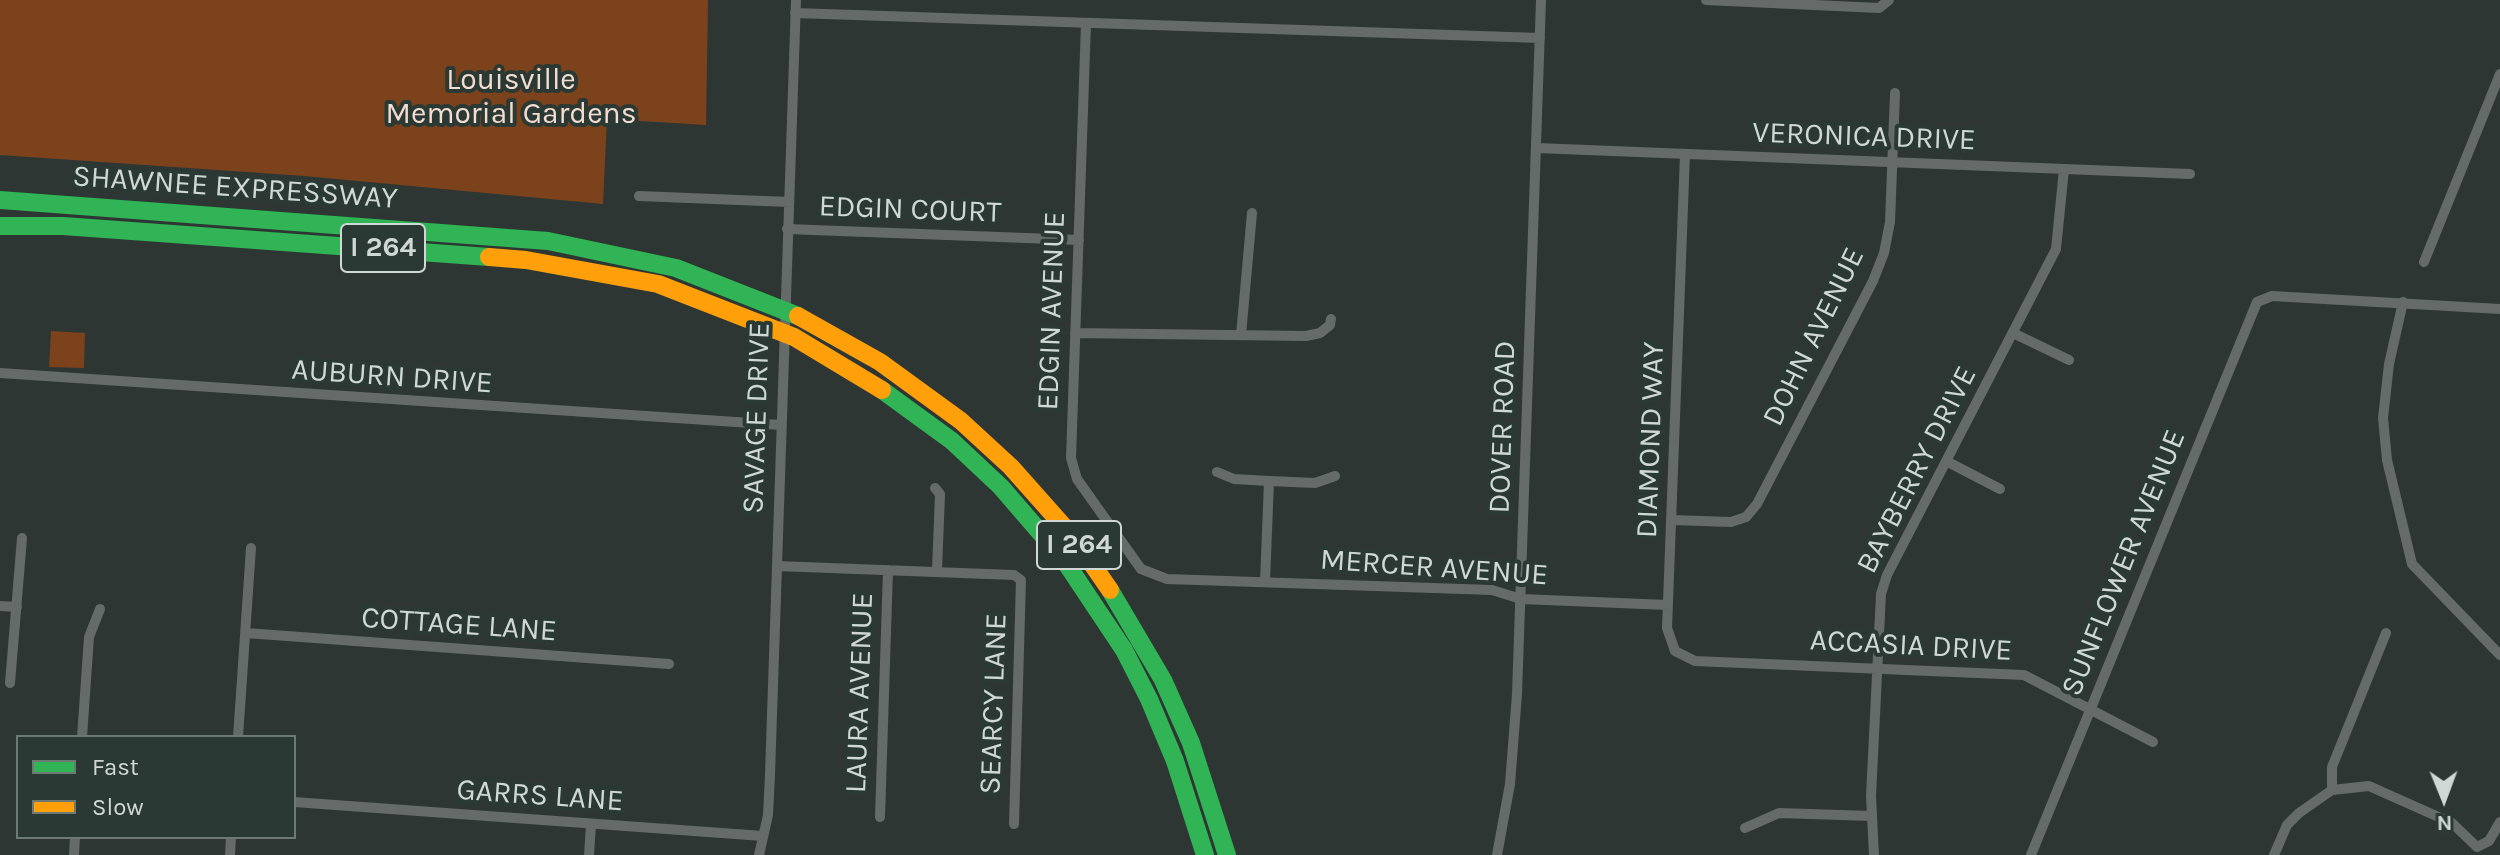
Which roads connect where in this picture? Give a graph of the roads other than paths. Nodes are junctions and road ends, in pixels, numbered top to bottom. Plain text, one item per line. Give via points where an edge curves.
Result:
1 (796, 0) edge
2 (1541, 0) edge
3 (1706, 0) edge
4 (1888, 3) edge
5 (795, 13) junction
6 (1086, 23) junction
7 (1540, 38) junction
8 (2500, 74) edge
9 (1895, 93) dead end
10 (1537, 148) junction
11 (1685, 154) junction
12 (1893, 162) junction
13 (2064, 169) junction
14 (2190, 174) dead end
15 (639, 196) dead end
16 (0, 200) edge
17 (789, 202) junction
18 (1252, 213) dead end
19 (0, 226) edge
20 (787, 229) junction
21 (1079, 240) junction
22 (2424, 262) dead end
23 (2403, 302) junction
24 (2500, 309) edge
25 (1331, 319) dead end
26 (1075, 333) junction
27 (2013, 333) junction
28 (1241, 335) junction
29 (2069, 360) dead end
30 (0, 373) edge
31 (781, 425) junction
32 (1946, 461) junction
33 (1217, 472) dead end
34 (1335, 476) dead end
35 (1269, 481) junction
36 (935, 488) dead end
37 (2000, 489) dead end
38 (1672, 520) junction
39 (22, 538) dead end
40 (251, 548) dead end
41 (777, 566) junction
42 (888, 570) junction
43 (937, 571) junction
44 (1150, 575) joint
45 (1265, 582) junction
46 (1521, 599) junction
47 (1668, 605) junction
48 (0, 606) edge
49 (17, 607) junction
50 (100, 609) dead end
51 (246, 633) junction
52 (2386, 633) dead end
53 (2500, 655) edge
54 (1747, 663) joint
55 (669, 664) dead end
56 (1876, 668) junction
57 (10, 683) dead end
58 (2090, 709) junction
59 (82, 735) edge
60 (238, 735) edge
61 (2153, 742) dead end
62 (2332, 790) junction
63 (296, 802) edge
64 (1871, 816) junction
65 (880, 817) dead end
66 (2500, 822) edge
67 (591, 824) junction
68 (1014, 824) dead end
69 (1745, 828) dead end
70 (763, 836) junction
71 (2477, 851) edge
72 (589, 855) edge
73 (759, 855) edge
74 (1205, 855) edge
75 (1227, 855) edge
76 (1497, 855) edge
77 (1874, 855) edge
78 (2031, 855) edge
79 (2274, 855) edge

1 - 5 street, SAVAGE DRIVE
2 - 7 street, DOVER ROAD
3 - 4 street
5 - 6 street
5 - 17 street, SAVAGE DRIVE
6 - 7 street
6 - 21 street, EDGIN AVENUE
7 - 10 street, DOVER ROAD
8 - 22 street
9 - 12 street, DOHN AVENUE
10 - 11 street, VERONICA DRIVE
10 - 46 street, DOVER ROAD
11 - 12 street, VERONICA DRIVE
11 - 38 street, DIAMOND WAY
12 - 13 street, VERONICA DRIVE
12 - 38 street, DOHN AVENUE via 1889,235 1879,269 1757,504 1746,517 1731,522
13 - 14 street, VERONICA DRIVE
13 - 27 street, BAYBERRY DRIVE via 2056,249
15 - 17 street
16 - 75 highway, SHAWNEE EXPRESSWAY / I 264 via 548,241 676,268 816,324 890,368 961,421 1011,467 1074,538 1131,620 1163,680 1191,743
17 - 20 street, SAVAGE DRIVE
18 - 28 street
19 - 74 highway, SHAWNEE EXPRESSWAY / I 264 via 63,226 526,260 658,284 815,348 899,400 952,441 1001,487 1064,560 1117,638 1149,699
20 - 21 street, EDGIN COURT
20 - 31 street, SAVAGE DRIVE
21 - 26 street, EDGIN AVENUE
23 - 24 street
23 - 53 street via 2383,418 2387,460 2412,564
23 - 58 street, SUNFLOWER AVENUE via 2269,297 2254,307
25 - 28 street via 1315,335
26 - 28 street
26 - 44 street, EDGIN AVENUE via 1073,470 1132,558
27 - 29 street
27 - 32 street, BAYBERRY DRIVE
30 - 31 street, AUBURN DRIVE
31 - 41 street, SAVAGE DRIVE
32 - 37 street
32 - 56 street, BAYBERRY DRIVE via 1884,583
33 - 35 street
34 - 35 street via 1315,483
35 - 45 street
36 - 43 street via 940,494
38 - 47 street, DIAMOND WAY
39 - 49 street
40 - 51 street
41 - 42 street
41 - 70 street, SAVAGE DRIVE
42 - 43 street
42 - 65 street, LAURA AVENUE
43 - 68 street, SEARCY LANE via 1014,575 1021,580
44 - 45 street, MERCER AVENUE
45 - 46 street, MERCER AVENUE via 1492,590
46 - 47 street, MERCER AVENUE
46 - 76 street, DOVER ROAD via 1513,754
47 - 54 street, DIAMOND WAY via 1667,637 1679,654 1695,661
48 - 49 street
49 - 57 street
50 - 59 street via 89,637
51 - 55 street, COTTAGE LANE
51 - 60 street
52 - 62 street via 2332,767
54 - 56 street, ACCASIA DRIVE
56 - 58 street, ACCASIA DRIVE via 2024,675
56 - 64 street, BAYBERRY DRIVE
58 - 61 street, ACCASIA DRIVE
58 - 78 street, SUNFLOWER AVENUE
62 - 71 street via 2369,786 2452,823
62 - 79 street via 2287,825
63 - 67 street, GARRS LANE
64 - 69 street via 1779,813
64 - 77 street, BAYBERRY DRIVE
66 - 71 street
67 - 70 street, GARRS LANE
67 - 72 street
70 - 73 street

